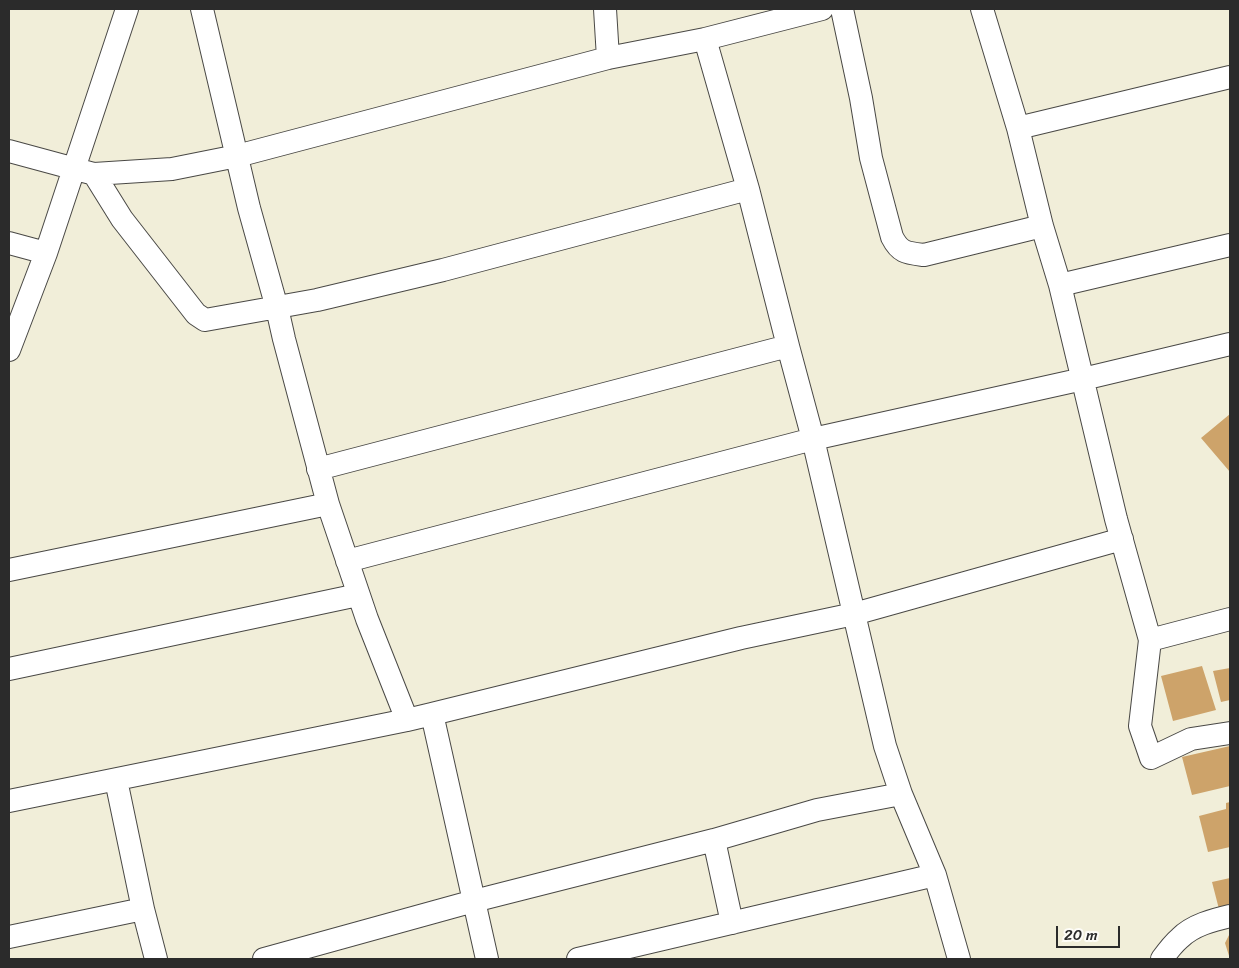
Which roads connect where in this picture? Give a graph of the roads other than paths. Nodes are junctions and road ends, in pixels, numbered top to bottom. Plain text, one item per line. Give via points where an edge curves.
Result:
1 (127, 9) edge
2 (202, 9) edge
3 (605, 9) edge
4 (822, 9) edge
5 (842, 9) edge
6 (982, 9) edge
7 (705, 39) junction
8 (608, 58) junction
9 (1230, 77) edge
10 (1018, 128) junction
11 (9, 151) edge
12 (237, 156) junction
13 (85, 172) junction
14 (748, 189) junction
15 (1042, 226) junction
16 (9, 243) edge
17 (1230, 245) edge
18 (46, 253) junction
19 (1060, 285) junction
20 (277, 308) junction
21 (1230, 344) edge
22 (788, 346) junction
23 (9, 350) edge
24 (1083, 379) junction
25 (813, 439) junction
26 (318, 469) junction
27 (328, 504) junction
28 (1122, 540) junction
29 (347, 561) junction
30 (9, 570) edge
31 (358, 595) junction
32 (854, 614) junction
33 (1230, 619) edge
34 (1150, 640) junction
35 (9, 669) edge
36 (432, 714) junction
37 (407, 720) junction
38 (1230, 733) edge
39 (116, 780) junction
40 (901, 794) junction
41 (9, 801) edge
42 (714, 840) junction
43 (936, 875) junction
44 (474, 901) junction
45 (144, 909) junction
46 (1230, 916) edge
47 (732, 923) junction
48 (9, 938) edge
49 (156, 959) edge
50 (264, 959) edge
51 (487, 959) edge
52 (578, 959) edge
53 (959, 959) edge
54 (1162, 959) edge

1 - 13 street
2 - 12 street
3 - 8 street
4 - 7 street
5 - 15 street via 871,158 896,245 906,253 924,255
6 - 10 street
7 - 8 street
7 - 14 street
8 - 12 street
9 - 10 street
10 - 15 street
11 - 13 street
12 - 13 street via 172,169
12 - 20 street
13 - 18 street
13 - 20 street via 200,318
14 - 20 street via 443,270
14 - 22 street
15 - 19 street
16 - 18 street
17 - 19 street
18 - 23 street
19 - 24 street
20 - 26 street
21 - 24 street
22 - 25 street
22 - 26 street
24 - 25 street
24 - 28 street
25 - 29 street
25 - 32 street
26 - 27 street
27 - 29 street
27 - 30 street
28 - 32 street
28 - 34 street
29 - 31 street
31 - 35 street
31 - 37 street
32 - 36 street via 741,638
32 - 40 street via 885,746
33 - 34 street
34 - 38 street via 1140,726 1151,758 1191,739
36 - 37 street
36 - 44 street
37 - 39 street
39 - 41 street
39 - 45 street
40 - 42 street via 817,810
40 - 43 street
42 - 44 street
42 - 47 street
43 - 47 street
43 - 53 street
44 - 50 street
44 - 51 street
45 - 48 street
45 - 49 street
46 - 54 street via 1194,928 1180,938
47 - 52 street

